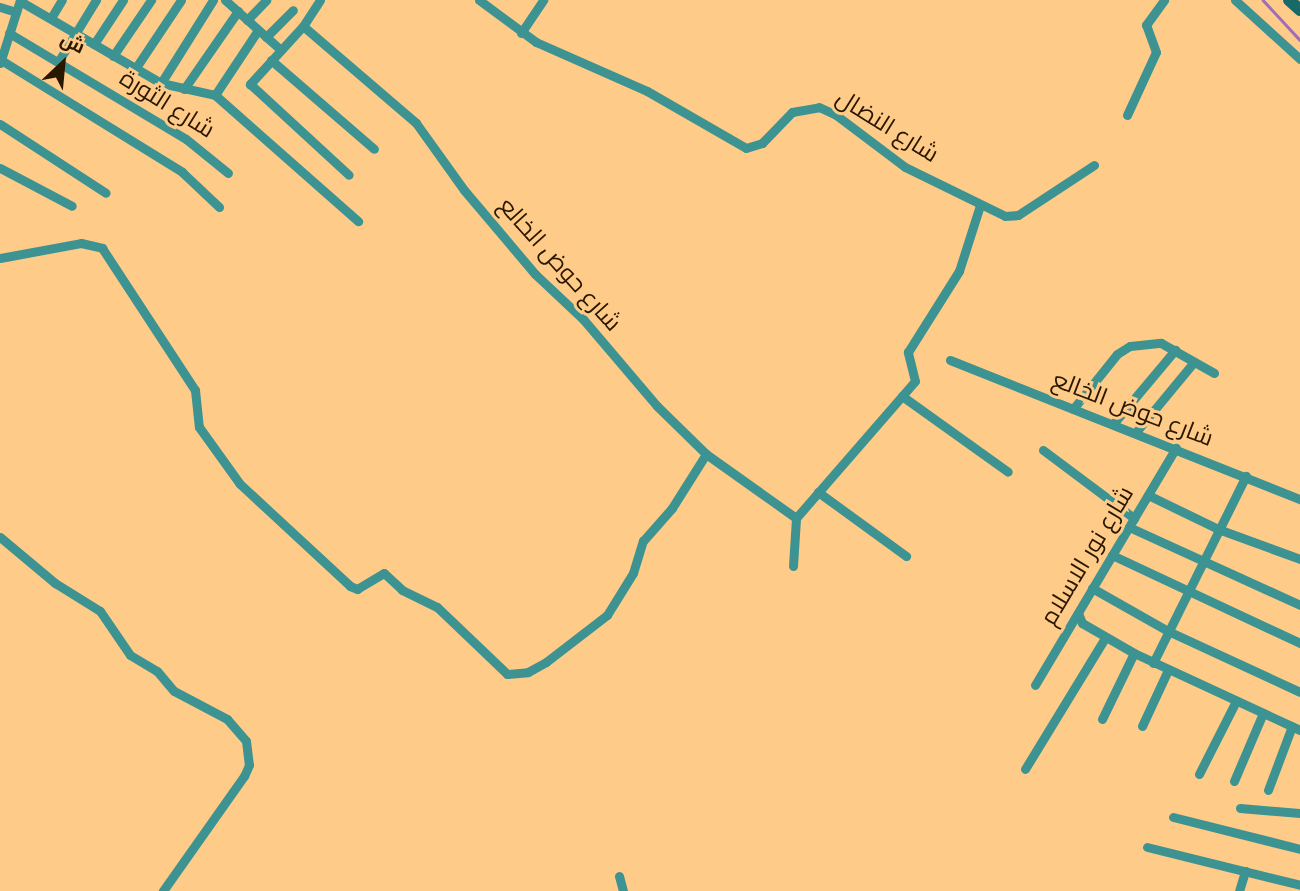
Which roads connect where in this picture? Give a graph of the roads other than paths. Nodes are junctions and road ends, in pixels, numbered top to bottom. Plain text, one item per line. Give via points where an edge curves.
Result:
1 (1, 0) edge
2 (20, 0) edge
3 (62, 0) edge
4 (96, 0) edge
5 (123, 0) edge
6 (151, 0) edge
7 (181, 0) edge
8 (213, 0) edge
9 (226, 0) edge
10 (266, 0) edge
11 (479, 0) edge
12 (543, 0) edge
13 (1164, 0) edge
14 (1235, 0) edge
15 (1289, 0) edge
16 (317, 1) edge
17 (0, 6) edge
18 (293, 10) dead end
19 (1300, 10) edge
20 (16, 12) junction
21 (238, 12) junction
22 (51, 18) junction
23 (247, 20) junction
24 (303, 26) junction
25 (258, 30) junction
26 (9, 33) junction
27 (75, 33) junction
28 (521, 33) junction
29 (266, 37) junction
30 (94, 44) junction
31 (281, 50) junction
32 (113, 56) junction
33 (1300, 58) edge
34 (271, 60) junction
35 (1, 62) edge
36 (58, 62) junction
37 (135, 69) junction
38 (161, 83) junction
39 (184, 89) junction
40 (215, 95) junction
41 (1127, 115) dead end
42 (0, 124) edge
43 (374, 149) dead end
44 (1094, 165) dead end
45 (0, 168) edge
46 (228, 173) dead end
47 (349, 175) dead end
48 (106, 193) dead end
49 (980, 205) junction
50 (72, 206) dead end
51 (219, 207) dead end
52 (358, 221) dead end
53 (0, 258) edge
54 (1175, 351) junction
55 (950, 360) dead end
56 (1194, 362) junction
57 (1214, 373) dead end
58 (902, 396) junction
59 (1073, 409) junction
60 (1113, 424) junction
61 (1136, 432) junction
62 (1176, 448) junction
63 (1043, 450) dead end
64 (706, 454) junction
65 (1008, 472) dead end
66 (1246, 476) junction
67 (818, 492) junction
68 (1148, 495) junction
69 (1300, 499) edge
70 (796, 518) junction
71 (1132, 523) junction
72 (1218, 529) junction
73 (0, 537) edge
74 (1112, 555) junction
75 (906, 556) dead end
76 (1300, 558) edge
77 (1202, 563) junction
78 (793, 566) dead end
79 (1092, 589) junction
80 (1187, 593) junction
81 (1300, 605) edge
82 (1078, 613) junction
83 (1168, 631) junction
84 (1105, 638) junction
85 (1300, 643) edge
86 (1134, 653) junction
87 (1153, 663) junction
88 (1168, 670) junction
89 (1035, 685) dead end
90 (1300, 692) edge
91 (1236, 701) junction
92 (1263, 713) junction
93 (1102, 719) dead end
94 (1142, 726) dead end
95 (1296, 728) edge
96 (1025, 769) dead end
97 (1199, 774) dead end
98 (1234, 782) dead end
99 (1268, 790) dead end
100 (1240, 808) dead end
101 (1300, 813) edge
102 (1173, 817) dead end
103 (1147, 847) dead end
104 (1300, 849) edge
105 (1245, 871) junction
106 (619, 876) dead end
107 (1300, 886) edge
108 (163, 891) edge
109 (623, 891) edge
110 (1239, 891) edge

1 - 17 street
2 - 20 street
2 - 22 street
3 - 22 street
4 - 27 street
5 - 30 street
6 - 32 street
7 - 37 street
8 - 38 street
9 - 21 street
10 - 23 street
11 - 28 street, شارع النضال
12 - 28 street
13 - 41 street via 1146,25 1156,52
14 - 33 street
15 - 19 street
16 - 24 street
17 - 20 street
18 - 29 street
20 - 26 street
21 - 23 street
21 - 39 street
22 - 27 street
23 - 25 street
24 - 31 street
24 - 64 street, شارع حوض الخالع via 416,123 470,198 535,274 583,319 626,373
25 - 29 street
25 - 40 street
26 - 35 street
26 - 36 street, شارع الثورة
27 - 30 street
27 - 36 street
28 - 49 street, شارع النضال via 647,91 746,148 757,146 801,108 828,110 891,158
29 - 31 street
30 - 32 street
31 - 34 street
32 - 37 street
34 - 43 street
34 - 47 street via 250,81 251,86
35 - 51 street via 182,173
36 - 46 street, شارع الثورة via 186,139
37 - 38 street
38 - 39 street
39 - 40 street
40 - 52 street
42 - 48 street
44 - 49 street, شارع النضال via 1018,215 1004,216
45 - 50 street
49 - 58 street via 959,271 908,352 915,381
53 - 64 street via 81,243 102,248 195,390 199,427 240,484 350,586 357,589 384,573 402,590 437,607 507,674 528,672 546,662 607,615 633,573 643,541 672,508
54 - 56 street
54 - 59 street via 1161,343 1130,345 1117,354
54 - 60 street
55 - 59 street, شارع حوض الخالع
56 - 57 street
56 - 61 street
58 - 65 street
58 - 67 street
59 - 60 street, شارع حوض الخالع
60 - 61 street, شارع حوض الخالع
61 - 62 street, شارع حوض الخالع
62 - 66 street, شارع حوض الخالع
62 - 68 street, شارع نور الاسلام
63 - 71 street
64 - 70 street, شارع حوض الخالع
66 - 69 street, شارع حوض الخالع
66 - 72 street
67 - 70 street
67 - 75 street
68 - 71 street, شارع نور الاسلام
68 - 72 street
70 - 78 street
71 - 74 street, شارع نور الاسلام
71 - 77 street
72 - 76 street
72 - 77 street
73 - 108 street via 55,583 100,611 130,655 157,671 177,694 228,719 246,741 249,765 244,776
74 - 79 street, شارع نور الاسلام
74 - 80 street
77 - 80 street
77 - 81 street
79 - 82 street, شارع نور الاسلام
79 - 83 street
80 - 83 street
80 - 85 street
82 - 84 street via 1082,623
82 - 89 street, شارع نور الاسلام
83 - 87 street
83 - 90 street
84 - 86 street
84 - 96 street
86 - 87 street
86 - 93 street
87 - 88 street
88 - 91 street
88 - 94 street
91 - 92 street
91 - 97 street
92 - 95 street
92 - 98 street
95 - 99 street
100 - 101 street
102 - 104 street
103 - 105 street
105 - 107 street
105 - 110 street
106 - 109 street

